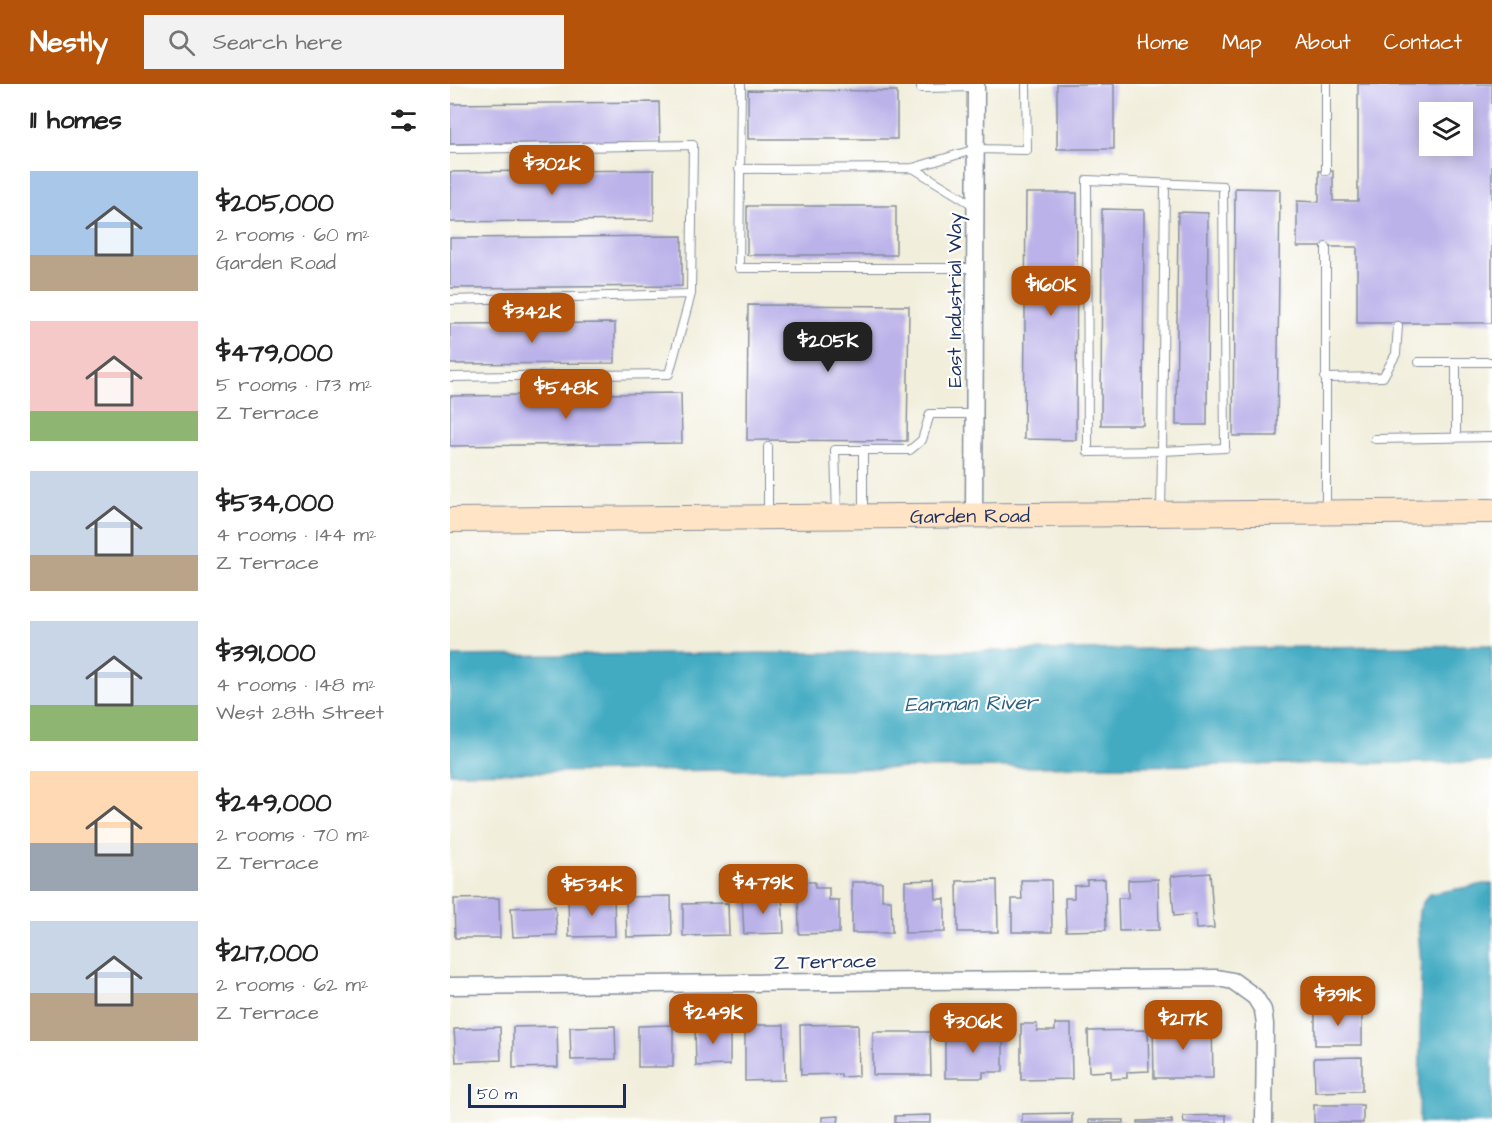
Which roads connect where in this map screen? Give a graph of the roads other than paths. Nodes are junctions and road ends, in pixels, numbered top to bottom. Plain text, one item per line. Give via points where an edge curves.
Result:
1 (741, 84) edge
2 (921, 84) edge
3 (1026, 84) edge
4 (1326, 84) edge
5 (976, 85) edge
6 (450, 148) edge
7 (976, 149) junction
8 (913, 168) junction
9 (739, 169) junction
10 (1326, 171) dead end
11 (1165, 184) junction
12 (975, 207) junction
13 (1326, 247) dead end
14 (975, 268) junction
15 (691, 294) junction
16 (450, 300) edge
17 (1398, 326) dead end
18 (1419, 362) dead end
19 (1456, 362) junction
20 (1492, 362) edge
21 (450, 377) edge
22 (1326, 378) junction
23 (975, 414) junction
24 (1492, 437) edge
25 (1456, 438) junction
26 (1375, 439) dead end
27 (768, 447) dead end
28 (863, 450) junction
29 (1162, 451) junction
30 (1492, 512) edge
31 (1326, 513) junction
32 (1161, 515) junction
33 (837, 517) junction
34 (864, 517) junction
35 (974, 517) junction
36 (768, 518) junction
37 (450, 520) edge
38 (450, 986) edge
39 (1264, 1123) edge

1 - 9 lane
2 - 5 lane via 921,88
3 - 7 lane via 1027,150
4 - 10 lane
5 - 7 street, East Industrial Way
6 - 15 lane via 693,145
7 - 8 lane
7 - 12 street, East Industrial Way
8 - 9 lane
8 - 12 lane
9 - 14 lane via 739,268
11 - 29 lane
11 - 29 lane via 1223,186 1225,448
11 - 29 lane via 1087,180 1088,452
12 - 14 street, East Industrial Way
13 - 22 lane
14 - 23 street, East Industrial Way
15 - 16 lane
15 - 21 lane via 669,374
17 - 22 lane via 1396,354 1383,377
18 - 19 lane
19 - 20 lane
19 - 25 lane
22 - 31 lane
23 - 28 lane via 930,414 922,440 910,450
23 - 35 street, East Industrial Way
24 - 25 lane
25 - 26 lane
27 - 36 lane
28 - 33 lane via 835,450
28 - 34 lane
29 - 32 lane
30 - 31 street, Garden Road
31 - 32 street, Garden Road
32 - 35 street, Garden Road
33 - 34 street, Garden Road
33 - 36 street, Garden Road
34 - 35 street, Garden Road
36 - 37 street, Garden Road
38 - 39 street, Z Terrace via 1217,978 1233,981 1255,997 1263,1010

